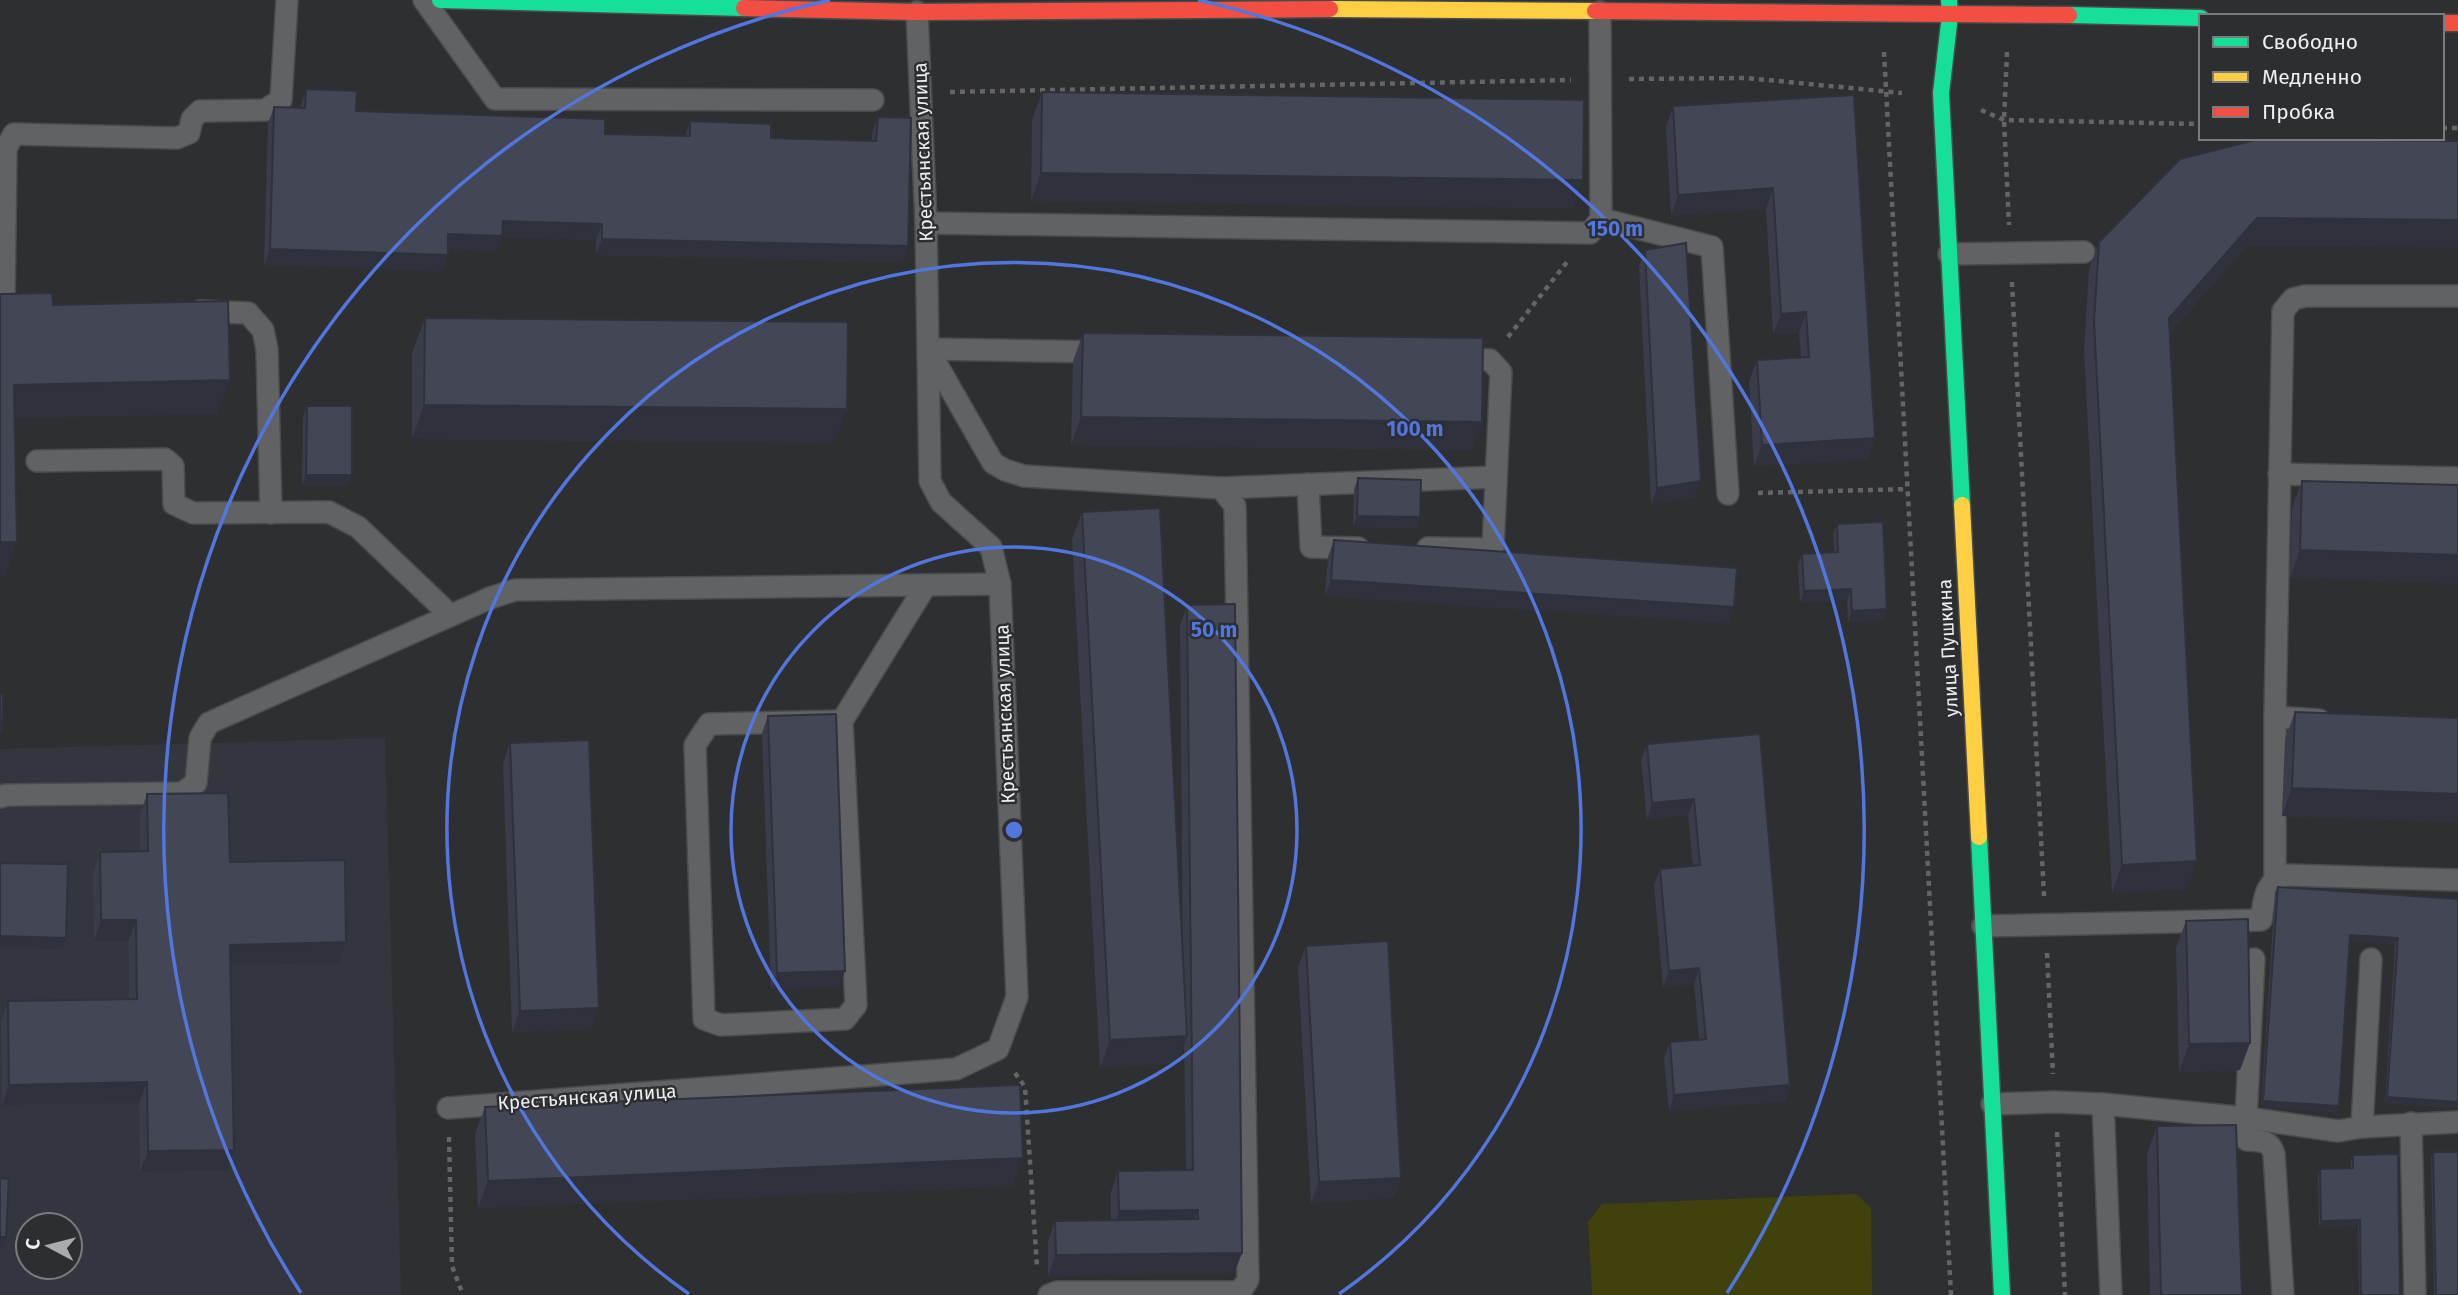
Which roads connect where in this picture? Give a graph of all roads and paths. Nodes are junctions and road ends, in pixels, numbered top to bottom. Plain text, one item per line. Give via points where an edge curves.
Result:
1 (287, 0) edge
2 (424, 0) edge
3 (440, 0) edge
4 (1452, 5) edge
5 (931, 8) edge
6 (1949, 8) edge
7 (1600, 12) junction
8 (2008, 13) junction
9 (1882, 14) junction
10 (2199, 18) edge
11 (1600, 79) junction
12 (921, 93) junction
13 (1887, 93) junction
14 (1941, 93) junction
15 (873, 100) dead end
16 (2004, 120) junction
17 (2199, 124) edge
18 (926, 223) junction
19 (1595, 226) junction
20 (2084, 252) dead end
21 (2011, 253) junction
22 (1949, 254) junction
23 (2458, 296) edge
24 (2, 304) edge
25 (31, 305) edge
26 (180, 311) edge
27 (928, 349) junction
28 (1120, 353) edge
29 (1435, 359) edge
30 (1490, 360) junction
31 (37, 461) dead end
32 (2279, 474) junction
33 (1496, 477) junction
34 (2458, 478) edge
35 (1308, 484) junction
36 (1221, 488) junction
37 (1908, 489) junction
38 (1728, 494) joint
39 (271, 513) junction
40 (1376, 548) edge
41 (1402, 548) edge
42 (1000, 584) junction
43 (926, 585) junction
44 (450, 615) junction
45 (2275, 718) junction
46 (842, 721) junction
47 (2341, 722) edge
48 (0, 797) edge
49 (2275, 879) junction
50 (2458, 880) edge
51 (1983, 926) junction
52 (2046, 926) junction
53 (2254, 959) dead end
54 (2371, 959) dead end
55 (998, 1049) junction
56 (2055, 1102) junction
57 (1992, 1104) junction
58 (2103, 1104) junction
59 (448, 1108) joint
60 (2247, 1118) junction
61 (2458, 1122) edge
62 (2411, 1124) junction
63 (2362, 1127) junction
64 (1037, 1267) dead end
65 (463, 1295) edge
66 (1049, 1295) edge
67 (1951, 1295) edge
68 (2002, 1295) edge
69 (2065, 1295) edge
70 (2111, 1295) edge
71 (2283, 1295) edge
72 (2415, 1295) edge

1 - 24 lane via 281,100 265,110 200,111 192,119 189,133 177,138 15,134 6,148
2 - 15 lane via 495,99
3 - 5 main road
4 - 5 main road
4 - 7 main road
5 - 12 lane, Крестьянская улица
6 - 8 main road
6 - 9 main road
6 - 14 main road, улица Пушкина
7 - 9 main road
7 - 11 lane
8 - 10 main road
8 - 16 path
9 - 13 path
11 - 12 path
11 - 13 path via 1747,78
11 - 19 lane
12 - 18 lane, Крестьянская улица
13 - 14 path
13 - 37 path
14 - 16 path
14 - 22 main road, улица Пушкина
16 - 17 path
16 - 21 path
18 - 19 lane
18 - 27 lane, Крестьянская улица
19 - 30 path
19 - 38 lane via 1712,247
20 - 21 lane
21 - 22 lane
21 - 52 path
22 - 51 main road, улица Пушкина
23 - 32 lane via 2293,299 2283,311
24 - 25 lane
26 - 39 lane via 248,313 263,330
27 - 28 lane
27 - 36 lane via 993,464 1004,470 1024,477
27 - 42 lane, Крестьянская улица via 930,481 941,502 991,547
29 - 30 lane
30 - 33 lane via 1501,372
31 - 39 lane via 165,459 173,466 174,504 193,513
32 - 34 lane
32 - 45 lane
33 - 35 lane
33 - 41 lane via 1493,549
35 - 36 lane
35 - 40 lane via 1311,547
36 - 66 lane via 1235,506 1248,1280 1240,1292
37 - 38 path
37 - 67 path
39 - 44 lane via 328,512 359,527
42 - 43 lane
42 - 55 lane, Крестьянская улица via 1017,997
43 - 44 lane via 515,590
43 - 46 lane
44 - 48 lane via 209,723 200,738 196,783 182,793
45 - 47 lane
45 - 49 lane
46 - 46 lane via 709,724 695,745 704,1019 721,1026 845,1018 856,1005
49 - 50 lane via 2287,875
49 - 52 lane via 2267,890 2261,920
51 - 52 lane
51 - 57 main road, улица Пушкина
52 - 56 path
53 - 60 lane
54 - 63 lane
55 - 59 lane, Крестьянская улица via 957,1069
55 - 64 path via 1025,1087
56 - 57 lane
56 - 58 lane
56 - 69 path
57 - 68 main road, улица Пушкина
58 - 60 lane
58 - 70 lane
59 - 65 path via 452,1266
60 - 63 lane via 2338,1131
60 - 71 lane via 2245,1138 2266,1142 2274,1154
61 - 62 lane
62 - 63 lane
62 - 72 lane

